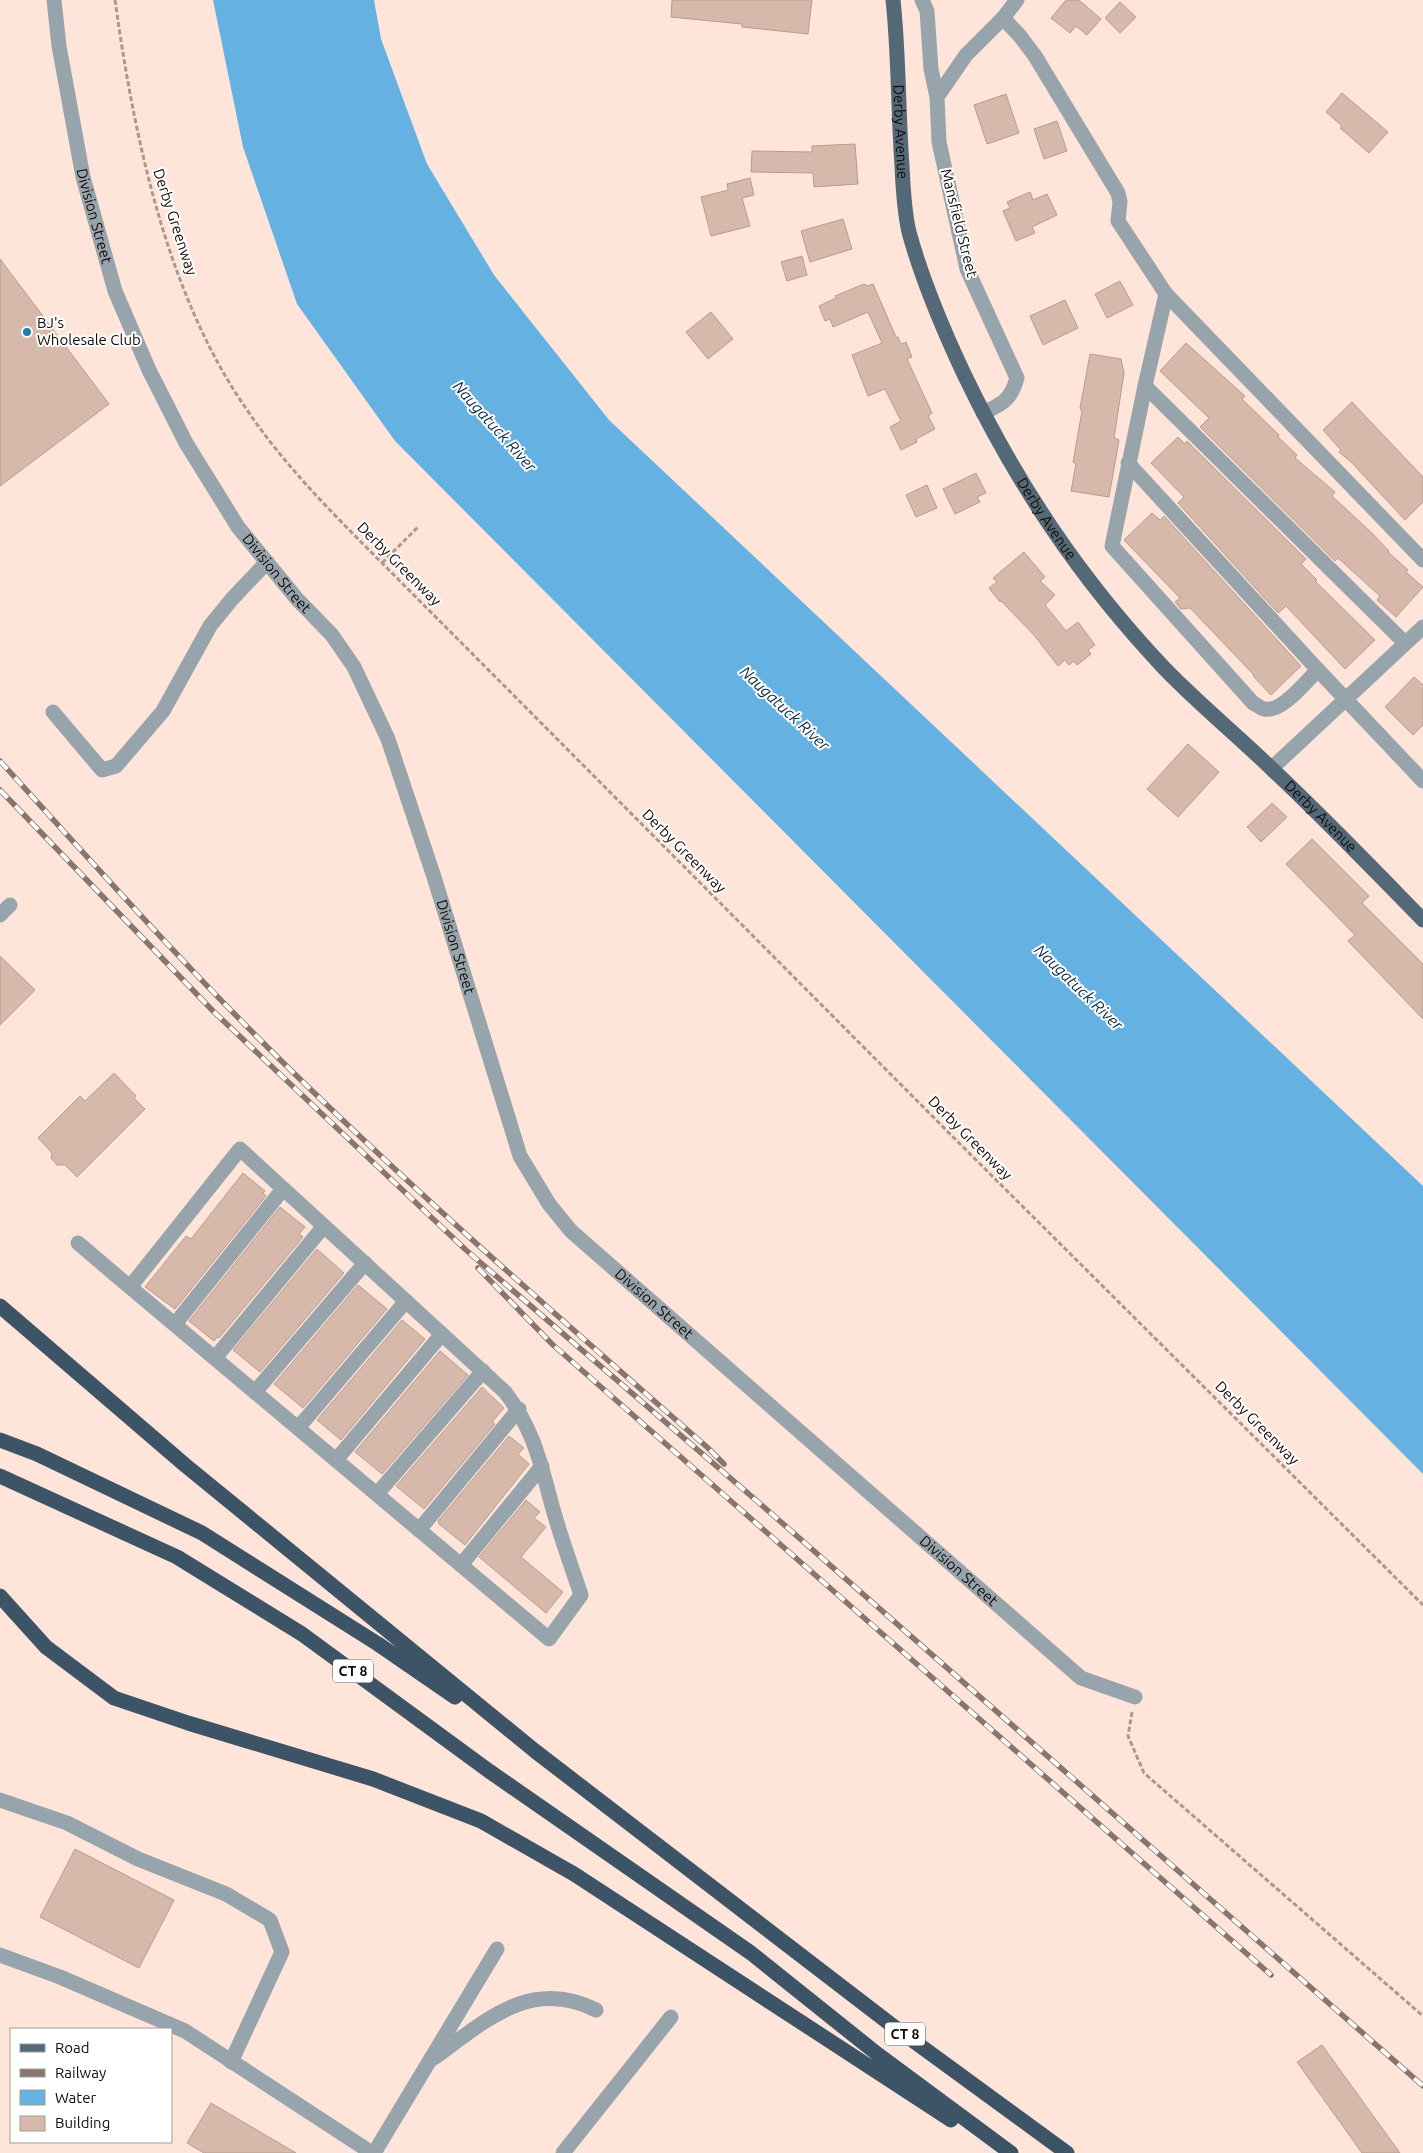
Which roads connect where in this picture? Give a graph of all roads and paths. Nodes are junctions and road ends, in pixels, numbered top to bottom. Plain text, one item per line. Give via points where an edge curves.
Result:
1 (54, 0) edge
2 (115, 0) edge
3 (893, 0) edge
4 (922, 0) edge
5 (1017, 0) edge
6 (1003, 18) junction
7 (937, 97) junction
8 (1166, 294) junction
9 (1145, 386) junction
10 (983, 413) junction
11 (1128, 463) junction
12 (418, 527) dead end
13 (1423, 560) edge
14 (267, 562) junction
15 (382, 563) junction
16 (1423, 627) edge
17 (1405, 643) junction
18 (1318, 670) junction
19 (1345, 698) junction
20 (53, 712) dead end
21 (1272, 768) junction
22 (1423, 781) edge
23 (1423, 920) edge
24 (283, 1189) junction
25 (324, 1226) junction
26 (78, 1243) dead end
27 (365, 1263) junction
28 (130, 1287) junction
29 (406, 1301) junction
30 (0, 1306) edge
31 (175, 1324) junction
32 (442, 1334) junction
33 (214, 1358) junction
34 (483, 1371) junction
35 (255, 1392) junction
36 (519, 1409) junction
37 (298, 1428) junction
38 (0, 1440) edge
39 (336, 1460) junction
40 (542, 1466) junction
41 (0, 1476) edge
42 (377, 1494) junction
43 (419, 1530) junction
44 (461, 1565) junction
45 (0, 1596) edge
46 (1423, 1605) edge
47 (1135, 1697) joint
48 (535, 1751) junction
49 (0, 1800) edge
50 (497, 1948) dead end
51 (0, 1955) edge
52 (596, 2010) dead end
53 (1423, 2016) edge
54 (671, 2017) dead end
55 (429, 2061) junction
56 (231, 2062) junction
57 (373, 2153) edge
58 (563, 2153) edge
59 (1001, 2153) edge
60 (1011, 2153) edge
61 (1067, 2153) edge

1 - 14 street, Division Street via 59,46 83,177 115,291 149,370 186,443 238,527
2 - 15 path, Derby Greenway via 123,59 147,174 173,259 204,337 223,374 265,436
3 - 10 main road, Derby Avenue via 905,212 909,232 949,342
4 - 7 street, Mansfield Street via 927,11 931,69
5 - 6 street
6 - 7 street via 966,55
6 - 8 street via 1035,56 1118,194 1118,221
7 - 10 street, Mansfield Street via 939,142 967,269 1017,378 1013,393 1002,404
8 - 9 street
8 - 13 street
9 - 11 street
9 - 17 street
10 - 21 main road, Derby Avenue via 1056,536 1133,633 1190,694
11 - 18 street
11 - 18 street via 1112,546 1253,703 1264,708 1275,708 1285,703
12 - 15 path
14 - 20 street via 210,626 163,711 116,766 102,770
14 - 47 street, Division Street via 332,635 354,667 388,739 520,1156 549,1204 571,1231 1081,1678
15 - 46 path, Derby Greenway
16 - 17 street
17 - 19 street
18 - 19 street
19 - 21 street
19 - 22 street
21 - 23 main road, Derby Avenue
24 - 25 street
24 - 28 street via 240,1149
24 - 31 street
25 - 27 street
25 - 33 street
26 - 28 street
27 - 29 street
27 - 35 street
28 - 31 street
29 - 32 street
29 - 37 street
30 - 48 highway via 186,1465
31 - 33 street
32 - 34 street
32 - 39 street
33 - 35 street
34 - 36 street
34 - 42 street
35 - 37 street
36 - 40 street via 538,1449
36 - 43 street
37 - 39 street
38 - 48 highway, CT 8 via 37,1454 202,1533 378,1644
39 - 42 street
40 - 44 street
40 - 44 street via 581,1594 549,1639
41 - 60 highway, CT 8 via 177,1557 302,1634 489,1771 751,1953 876,2053
42 - 43 street
43 - 44 street
45 - 59 highway via 46,1648 114,1698 374,1779 481,1821 574,1874
47 - 53 path via 1128,1736 1144,1773
48 - 61 highway, CT 8 via 890,2023
49 - 56 street via 67,1823 138,1859 226,1894 270,1920 282,1952
50 - 55 street
51 - 56 street via 185,2031
52 - 55 street via 579,2001 558,1997 531,2000 494,2015
54 - 58 street
55 - 57 street
56 - 57 street

